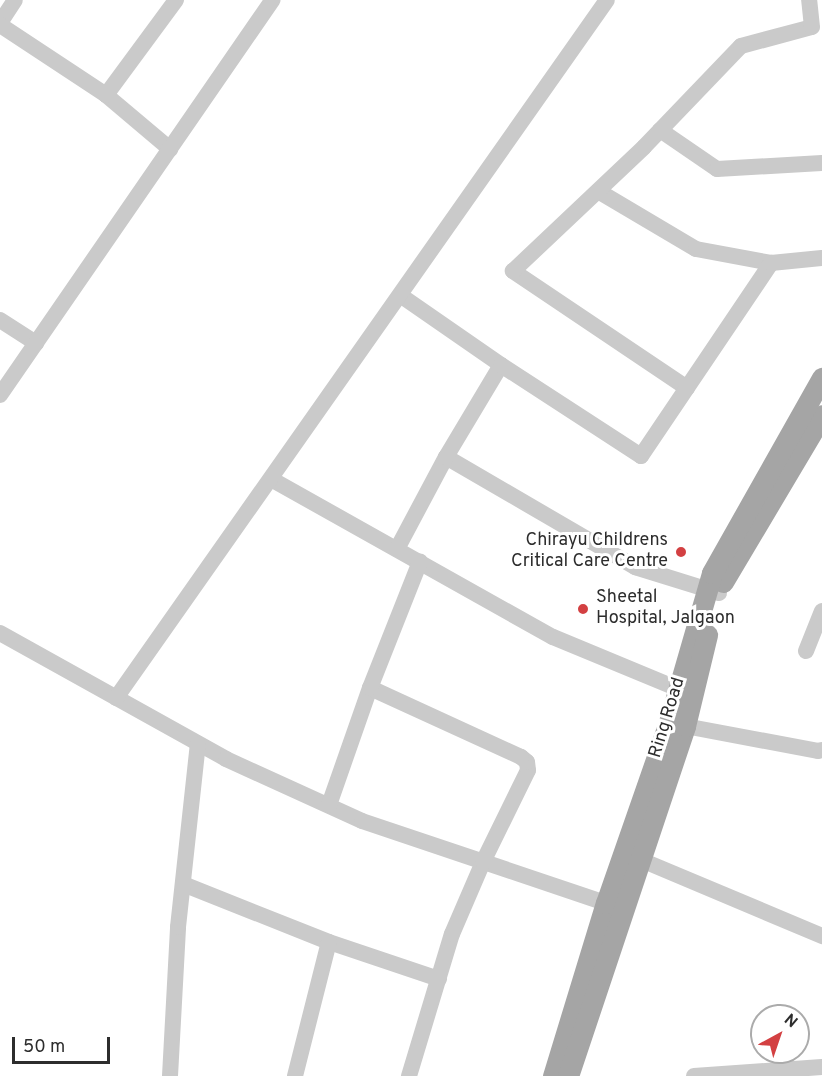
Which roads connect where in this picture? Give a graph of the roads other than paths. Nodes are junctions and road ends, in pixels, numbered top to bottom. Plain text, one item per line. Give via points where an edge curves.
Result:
1 (15, 0) edge
2 (176, 0) edge
3 (273, 0) edge
4 (607, 0) edge
5 (808, 0) edge
6 (0, 24) edge
7 (106, 95) junction
8 (660, 130) junction
9 (170, 149) junction
10 (822, 163) edge
11 (598, 191) junction
12 (822, 258) edge
13 (771, 264) junction
14 (400, 295) junction
15 (0, 320) edge
16 (36, 343) junction
17 (501, 365) junction
18 (822, 378) edge
19 (687, 388) junction
20 (0, 395) edge
21 (822, 415) edge
22 (446, 457) junction
23 (271, 479) junction
24 (397, 549) junction
25 (420, 562) junction
26 (712, 592) junction
27 (822, 611) edge
28 (0, 633) edge
29 (806, 651) dead end
30 (370, 688) junction
31 (685, 692) junction
32 (116, 698) junction
33 (685, 726) junction
34 (198, 744) junction
35 (822, 750) edge
36 (329, 805) junction
37 (639, 859) junction
38 (483, 862) junction
39 (183, 884) junction
40 (614, 906) junction
41 (822, 936) edge
42 (329, 942) junction
43 (439, 979) junction
44 (822, 1067) edge
45 (170, 1076) edge
46 (295, 1076) edge
47 (409, 1076) edge
48 (553, 1076) edge
49 (568, 1076) edge
50 (694, 1076) edge

1 - 6 street
2 - 7 street
3 - 9 street
4 - 14 street
5 - 8 street via 812,27 741,46
6 - 7 street
7 - 9 street
8 - 10 street via 717,169
8 - 11 street
9 - 16 street
11 - 13 street via 696,249
11 - 19 street via 513,271
12 - 13 street
13 - 19 street
14 - 17 street
14 - 23 street
15 - 16 street
16 - 20 street
17 - 19 street via 641,456
17 - 22 street
18 - 26 main road, Ring Road via 712,573
21 - 26 main road via 724,579
22 - 24 street
22 - 26 street via 635,567
23 - 24 street
23 - 32 street
24 - 25 street
25 - 30 street
25 - 31 street via 553,637
26 - 31 main road, Ring Road
27 - 29 street
28 - 32 street
30 - 36 street
30 - 38 street via 527,762 528,770
31 - 33 main road
31 - 40 main road, Ring Road via 669,722
32 - 34 street
33 - 35 street
33 - 37 main road
34 - 36 street
34 - 39 street
36 - 38 street via 362,821
37 - 40 main road
37 - 41 street
38 - 40 street
38 - 43 street via 452,934
39 - 42 street
39 - 45 street
40 - 48 main road, Ring Road
40 - 49 main road
42 - 43 street
42 - 46 street
43 - 47 street
44 - 50 street

